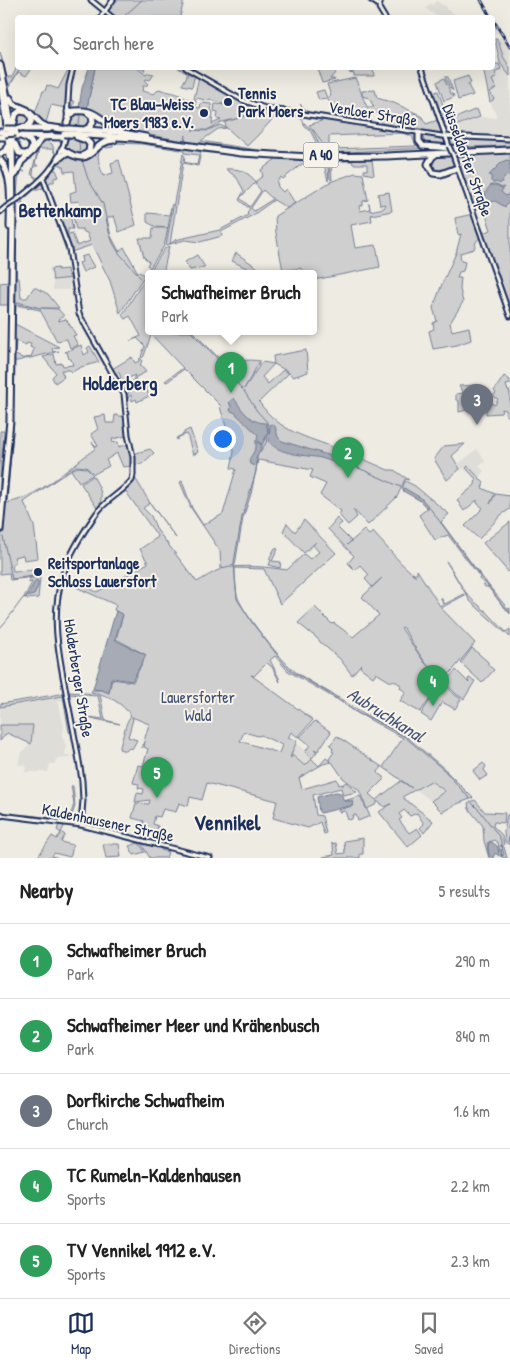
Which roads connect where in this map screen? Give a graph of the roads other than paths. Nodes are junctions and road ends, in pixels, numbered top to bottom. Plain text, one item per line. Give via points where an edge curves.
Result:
1 (91, 0) edge
2 (113, 0) edge
3 (372, 1) edge
4 (380, 2) edge
5 (105, 9) junction
6 (102, 15) edge
7 (111, 15) edge
8 (383, 15) edge
9 (0, 69) edge
10 (73, 70) edge
11 (190, 70) edge
12 (423, 70) edge
13 (0, 84) edge
14 (9, 96) junction
15 (0, 97) edge
16 (68, 105) junction
17 (0, 111) edge
18 (304, 111) dead end
19 (68, 112) junction
20 (75, 112) junction
21 (298, 113) junction
22 (310, 115) junction
23 (302, 116) dead end
24 (17, 132) junction
25 (68, 132) junction
26 (3, 133) edge
27 (419, 133) junction
28 (132, 134) junction
29 (34, 136) junction
30 (53, 136) junction
31 (446, 137) junction
32 (148, 139) junction
33 (510, 139) edge
34 (121, 140) junction
35 (15, 144) junction
36 (185, 144) junction
37 (63, 146) junction
38 (465, 149) junction
39 (510, 149) edge
40 (69, 152) junction
41 (442, 152) junction
42 (0, 154) edge
43 (58, 159) junction
44 (0, 160) edge
45 (11, 165) junction
46 (457, 168) junction
47 (42, 179) junction
48 (15, 187) junction
49 (0, 212) edge
50 (14, 212) junction
51 (11, 231) junction
52 (510, 316) edge
53 (11, 365) junction
54 (9, 418) junction
55 (0, 512) edge
56 (0, 530) edge
57 (0, 815) edge
58 (81, 825) junction
59 (210, 858) edge

1 - 5 main road
2 - 5 main road
3 - 4 main road
4 - 8 main road
5 - 6 main road
5 - 7 main road
9 - 14 highway
9 - 45 highway
9 - 50 highway via 12,132
10 - 16 main road
11 - 21 main road, Venloer Straße via 242,100 265,108
12 - 31 main road, Düsseldorfer Straße
13 - 15 highway
13 - 26 highway
14 - 24 highway
14 - 25 highway via 13,104 29,111 41,124
16 - 19 main road
16 - 20 highway
17 - 26 highway via 5,116
18 - 22 main road
19 - 20 highway
19 - 25 main road
20 - 25 highway via 71,114
20 - 25 highway via 87,112 93,124 90,128
20 - 28 highway via 92,112 115,128
21 - 22 main road, Venloer Straße
21 - 23 main road
22 - 27 main road, Venloer Straße
24 - 25 highway, A 40
24 - 25 highway via 40,129
24 - 26 highway, A 40, bridge
24 - 29 highway
24 - 35 highway
24 - 35 highway via 31,141 31,152 21,154
25 - 28 highway
25 - 29 highway
25 - 30 highway
25 - 32 highway, A 40
25 - 34 highway
25 - 37 main road
25 - 40 highway via 90,144 87,154
26 - 42 highway via 7,148
26 - 45 highway
27 - 31 main road, Venloer Straße
27 - 38 highway via 423,146
28 - 32 highway
29 - 30 highway
30 - 48 highway via 41,139 21,162
31 - 33 main road, Venloer Straße
31 - 46 main road, Düsseldorfer Straße, bridge
32 - 34 highway
32 - 36 highway, A 40
34 - 40 highway via 103,142 86,157
35 - 48 highway
36 - 38 highway, A 40 via 310,154
36 - 41 highway, A 40 via 250,154 310,157
37 - 40 highway
37 - 43 main road
38 - 39 highway, A 40
39 - 41 highway, A 40
40 - 43 highway
41 - 46 highway via 429,160 431,171 437,174
43 - 47 main road
44 - 51 highway via 8,174
45 - 51 highway
46 - 52 main road, Düsseldorfer Straße
47 - 49 main road, bridge
47 - 58 main road, Holderberger Straße via 69,249 79,314 124,394 132,457 132,480 101,507 85,530 69,558 58,596 57,644 82,781
48 - 50 highway
50 - 53 highway
51 - 53 highway
53 - 54 highway
54 - 55 highway
54 - 56 highway
57 - 58 main road, Kaldenhausener Straße
58 - 59 main road, Kaldenhausener Straße

